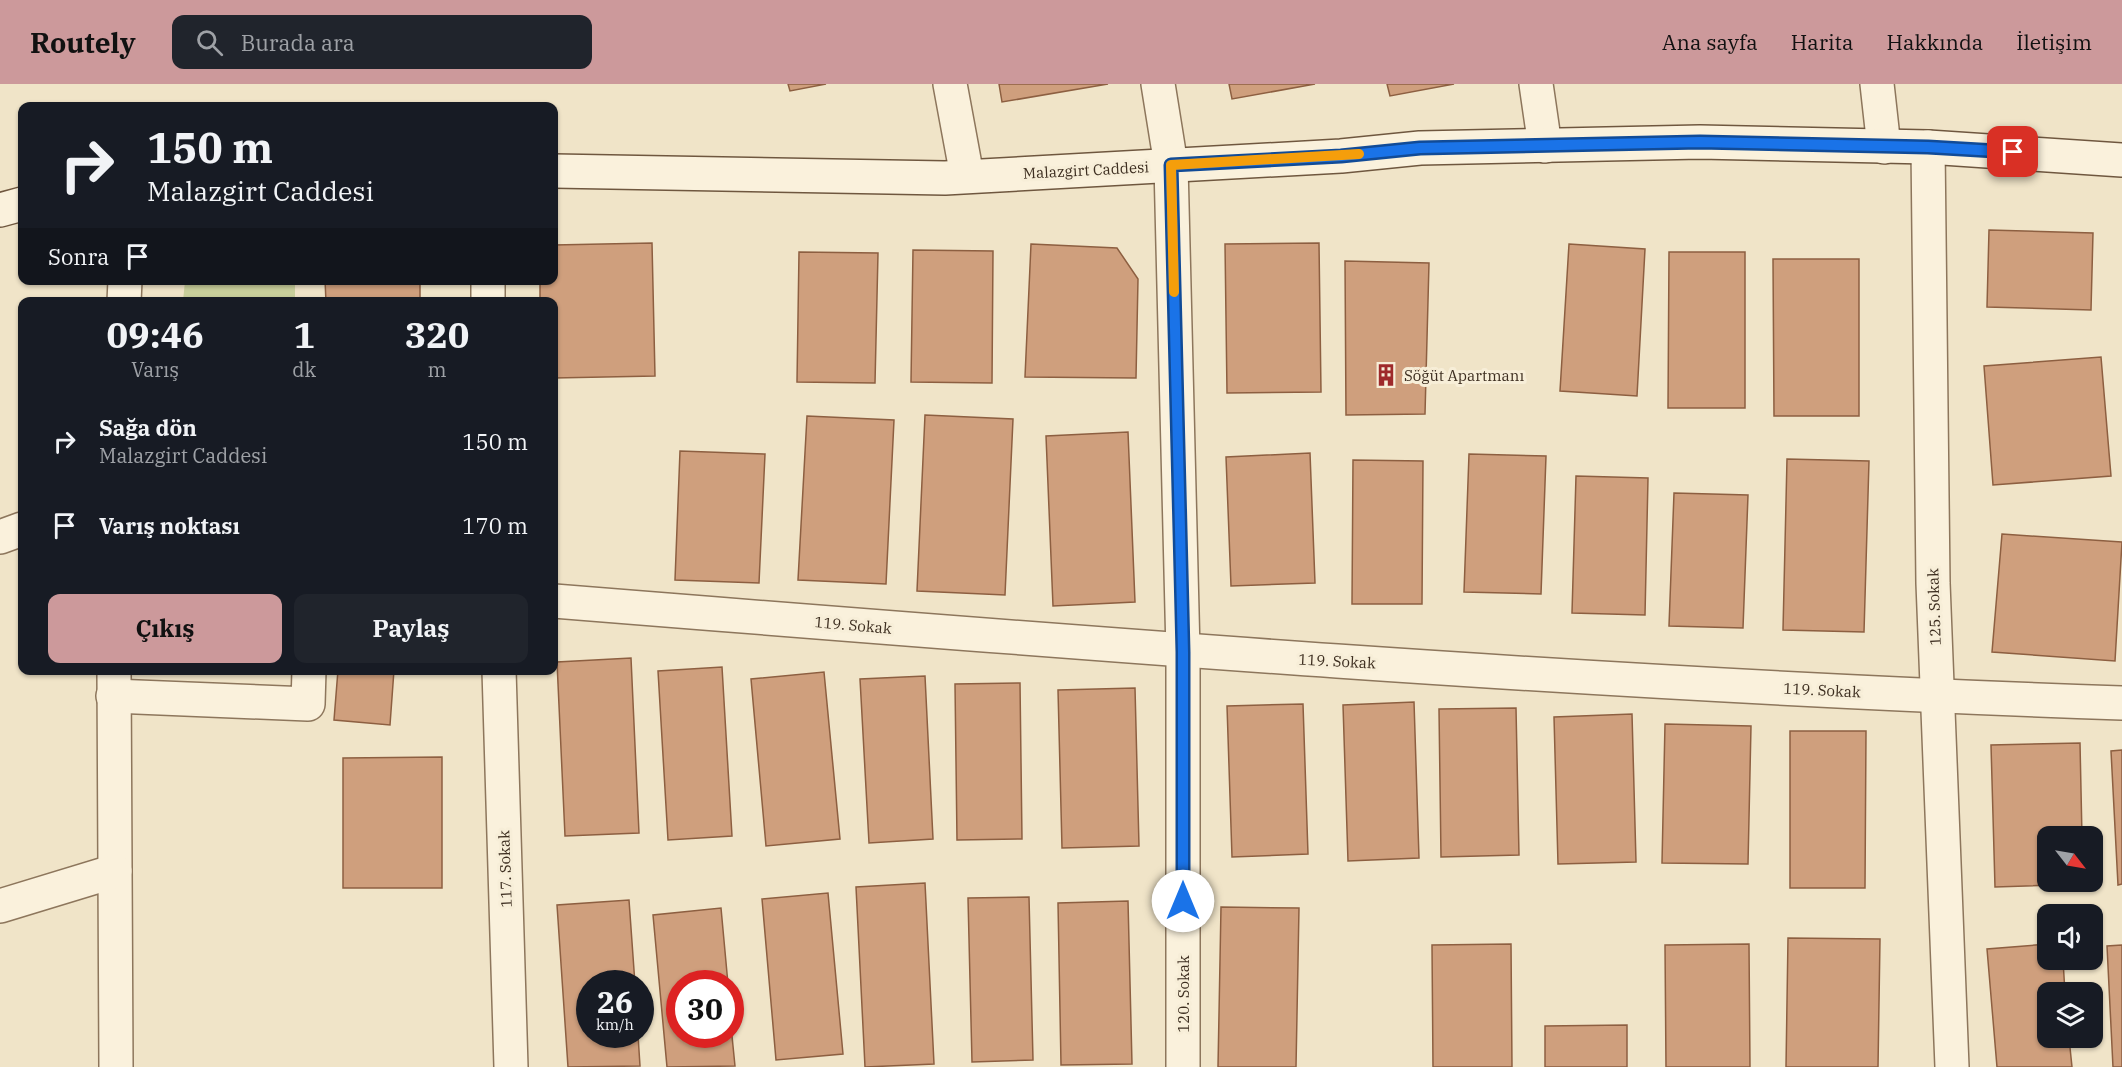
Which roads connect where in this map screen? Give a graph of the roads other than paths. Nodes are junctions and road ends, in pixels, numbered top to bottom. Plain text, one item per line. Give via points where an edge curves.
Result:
1 (950, 84) edge
2 (1158, 84) edge
3 (1536, 84) edge
4 (1877, 84) edge
5 (1545, 146) junction
6 (1884, 147) junction
7 (1928, 147) junction
8 (2122, 160) edge
9 (1171, 165) junction
10 (558, 171) edge
11 (967, 176) junction
12 (18, 205) edge
13 (0, 210) edge
14 (18, 530) edge
15 (0, 537) edge
16 (558, 601) edge
17 (1183, 652) junction
18 (309, 675) edge
19 (499, 675) edge
20 (114, 683) edge
21 (1938, 697) junction
22 (2122, 703) edge
23 (115, 871) junction
24 (0, 906) edge
25 (116, 1067) edge
26 (511, 1067) edge
27 (1183, 1067) edge
28 (1952, 1067) edge

1 - 11 street
2 - 9 street, 120. Sokak
3 - 5 street
4 - 6 street
5 - 6 street, Malazgirt Caddesi via 1700,142
5 - 9 street, Malazgirt Caddesi via 1420,148
6 - 7 street, Malazgirt Caddesi
7 - 8 street, Malazgirt Caddesi
7 - 21 street, 125. Sokak
9 - 11 street, Malazgirt Caddesi
9 - 17 street, 120. Sokak
10 - 11 street, Malazgirt Caddesi
12 - 13 street
14 - 15 street
16 - 17 street, 119. Sokak
17 - 21 street, 119. Sokak
17 - 27 street, 120. Sokak
18 - 20 street via 308,704
19 - 26 street, 117. Sokak
20 - 23 street
21 - 22 street, 119. Sokak
21 - 28 street, 125. Sokak
23 - 24 street
23 - 25 street

